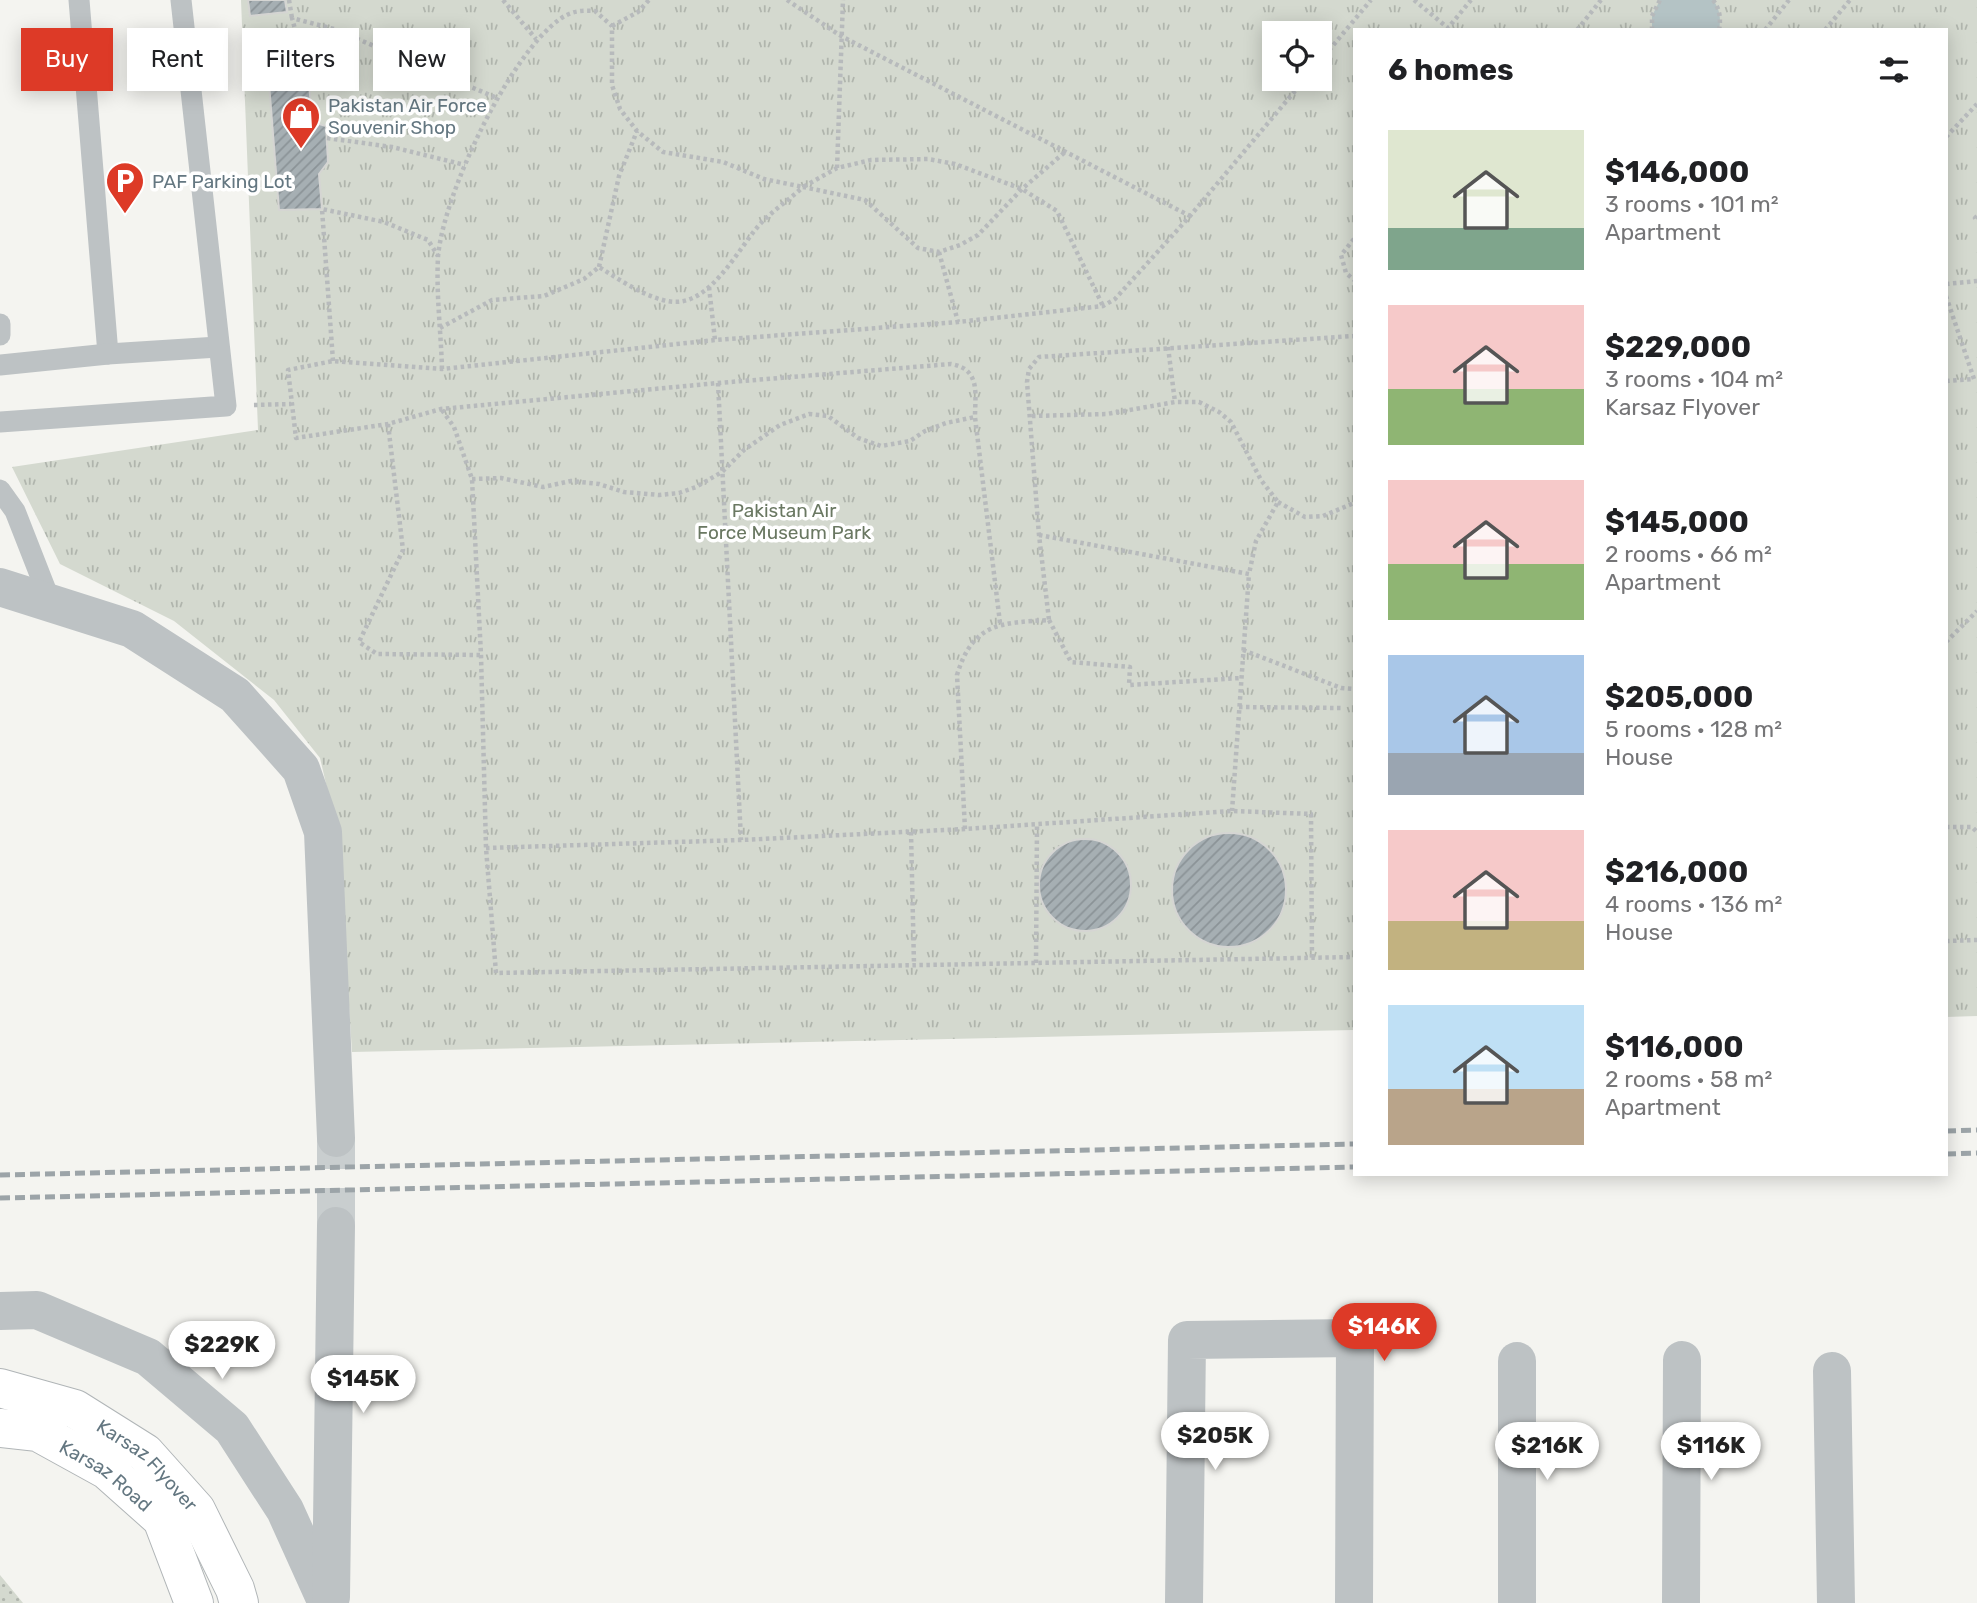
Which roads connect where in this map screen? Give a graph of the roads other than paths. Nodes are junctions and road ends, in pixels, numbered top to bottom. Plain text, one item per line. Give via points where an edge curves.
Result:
1 (79, 0) edge
2 (181, 0) edge
3 (0, 324) edge
4 (0, 335) edge
5 (218, 347) junction
6 (108, 354) junction
7 (0, 366) edge
8 (0, 422) edge
9 (0, 490) edge
10 (0, 587) edge
11 (51, 603) junction
12 (336, 1138) tunnel mouth
13 (336, 1226) tunnel mouth
14 (0, 1311) edge
15 (1682, 1360) dead end
16 (1517, 1361) dead end
17 (1832, 1371) dead end
18 (0, 1388) edge
19 (0, 1428) edge
20 (194, 1603) edge
21 (239, 1603) edge
22 (329, 1603) edge
23 (1184, 1603) edge
24 (1354, 1603) edge
25 (1517, 1603) edge
26 (1681, 1603) edge
27 (1836, 1603) edge

1 - 6 lane
2 - 5 lane
3 - 4 lane
5 - 6 lane
5 - 8 lane via 226,406
6 - 7 lane
9 - 11 lane via 15,511
10 - 11 street
11 - 12 street via 132,629 235,695 301,769 324,832
13 - 22 street
14 - 22 street via 37,1310 148,1357 232,1428 285,1510
15 - 26 street
16 - 25 street
17 - 27 street
18 - 21 highway, Karsaz Flyover via 75,1409 145,1453 196,1510
19 - 20 highway, Karsaz Road via 38,1432 107,1469 162,1519
23 - 24 street via 1187,1340 1355,1338

